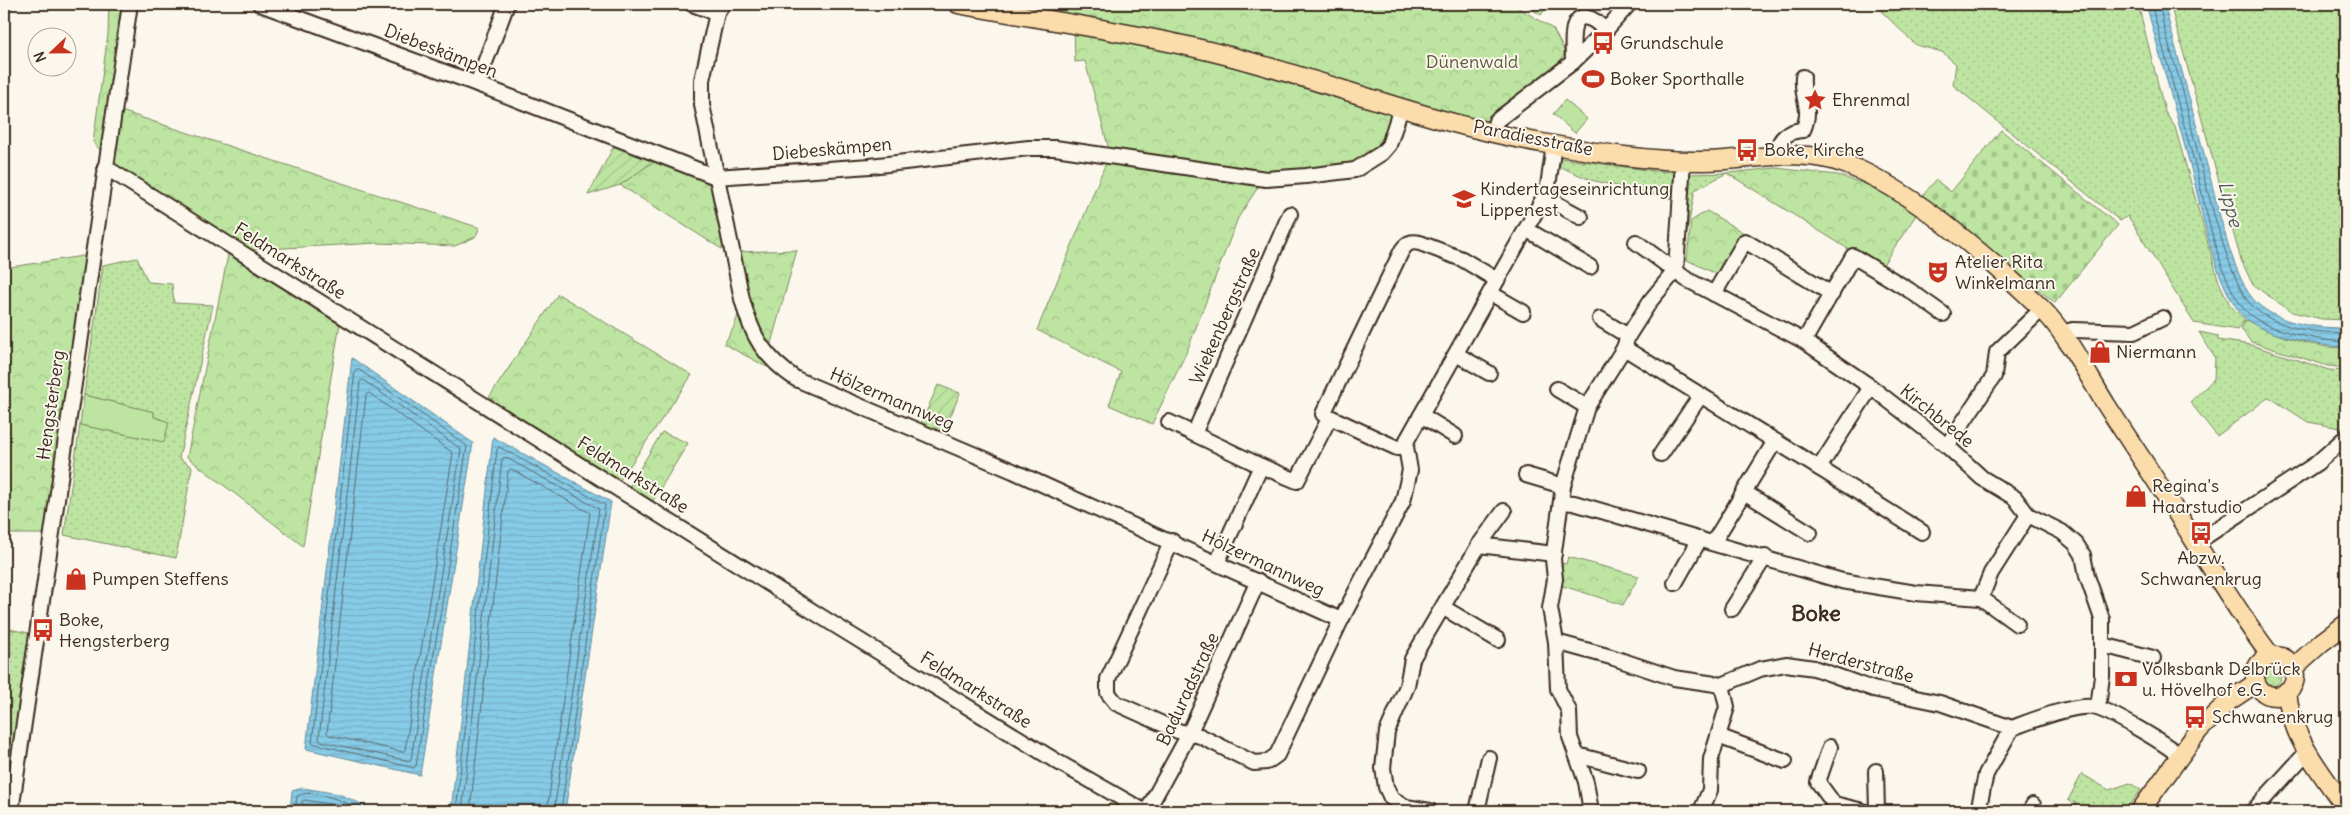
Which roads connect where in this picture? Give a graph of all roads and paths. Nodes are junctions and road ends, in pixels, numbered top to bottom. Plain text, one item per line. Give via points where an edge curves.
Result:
1 (130, 4) edge
2 (260, 4) edge
3 (507, 4) edge
4 (692, 4) edge
5 (958, 4) edge
6 (1629, 4) edge
7 (720, 9) edge
8 (1605, 31) junction
9 (1573, 62) junction
10 (1803, 77) dead end
11 (477, 84) junction
12 (1401, 108) junction
13 (1493, 132) junction
14 (1554, 145) junction
15 (1776, 156) junction
16 (1683, 160) junction
17 (105, 168) junction
18 (716, 177) junction
19 (1544, 197) junction
20 (1290, 214) dead end
21 (1581, 217) dead end
22 (1526, 229) junction
23 (1636, 242) dead end
24 (1590, 266) dead end
25 (1676, 270) junction
26 (1498, 280) junction
27 (1490, 293) junction
28 (1714, 294) junction
29 (1832, 294) junction
30 (2042, 309) junction
31 (1523, 312) dead end
32 (1943, 314) dead end
33 (1600, 318) dead end
34 (2163, 318) dead end
35 (2060, 333) junction
36 (1804, 341) junction
37 (1626, 342) junction
38 (1456, 354) junction
39 (1489, 373) dead end
40 (1871, 387) junction
41 (1557, 389) dead end
42 (1701, 395) junction
43 (1587, 407) junction
44 (1322, 413) junction
45 (1421, 415) junction
46 (1169, 422) dead end
47 (1194, 434) junction
48 (1455, 436) dead end
49 (2346, 437) edge
50 (1775, 441) junction
51 (1947, 446) junction
52 (1406, 447) junction
53 (1661, 454) dead end
54 (1260, 466) junction
55 (1820, 468) junction
56 (1526, 475) dead end
57 (1563, 486) junction
58 (1744, 492) junction
59 (1561, 502) junction
60 (1504, 511) dead end
61 (2028, 515) junction
62 (1922, 532) dead end
63 (1810, 533) dead end
64 (1172, 541) junction
65 (1707, 541) junction
66 (2196, 543) junction
67 (1479, 546) junction
68 (1554, 554) junction
69 (1765, 557) junction
70 (1217, 563) junction
71 (1258, 581) junction
72 (1675, 583) dead end
73 (1981, 598) junction
74 (1444, 608) junction
75 (1732, 608) dead end
76 (1341, 620) junction
77 (2017, 624) dead end
78 (2346, 624) edge
79 (1498, 640) dead end
80 (1556, 642) junction
81 (2103, 645) junction
82 (2153, 658) dead end
83 (2277, 661) junction
84 (1722, 685) junction
85 (2270, 690) junction
86 (2098, 708) junction
87 (2012, 728) junction
88 (1189, 734) junction
89 (1718, 736) junction
90 (1830, 747) dead end
91 (2307, 752) junction
92 (1577, 755) junction
93 (2180, 756) junction
94 (1489, 758) dead end
95 (1785, 760) dead end
96 (1638, 771) dead end
97 (1876, 771) dead end
98 (2346, 808) edge
99 (10, 811) edge
100 (1144, 811) edge
101 (1148, 811) edge
102 (1430, 811) edge
103 (1477, 811) edge
104 (1591, 811) edge
105 (1701, 811) edge
106 (1863, 811) edge
107 (1877, 811) edge
108 (1978, 811) edge
109 (2140, 811) edge
110 (2253, 811) edge

1 - 17 street, Hengsterberg
2 - 11 street, Diebeskämpen
3 - 11 street
4 - 7 street
5 - 12 main road, Paradiesstraße via 1132,33 1230,56
6 - 8 street
7 - 18 street, Hölzermannweg via 702,80 702,105
8 - 9 street
8 - 9 street via 1592,18 1579,20 1573,32
9 - 13 street via 1496,121
10 - 15 street via 1808,120 1802,130 1789,134 1778,143
11 - 18 street, Diebeskämpen
12 - 13 main road, Paradiesstraße
12 - 18 street, Diebeskämpen via 1389,145 1382,153 1355,170 1306,176 1266,179 1046,148 870,166
13 - 14 main road, Paradiesstraße
14 - 16 main road, Paradiesstraße
14 - 19 street
15 - 16 main road, Paradiesstraße
15 - 30 main road, Paradiesstraße via 1799,154 1833,160 1890,185 1965,241
16 - 25 street
17 - 99 street, Hengsterberg
17 - 100 street, Feldmarkstraße via 849,634
18 - 64 street, Hölzermannweg via 750,328 768,357 781,369 796,379
19 - 21 street
19 - 22 street
20 - 47 street, Wiekenbergstraße
22 - 24 street
22 - 26 street
23 - 25 street, Kirchbrede
25 - 28 street, Kirchbrede
25 - 37 street via 1651,300
26 - 27 street
26 - 44 street via 1462,259 1414,241 1407,244
27 - 31 street
27 - 38 street
28 - 29 street via 1745,241
28 - 36 street, Kirchbrede
29 - 32 street via 1853,256
29 - 36 street
30 - 35 main road, Paradiesstraße
30 - 51 street via 1997,352 1994,376
33 - 37 street
34 - 35 street via 2134,332 2073,330
35 - 66 main road, Paradiesstraße
36 - 40 street, Kirchbrede
37 - 42 street
37 - 43 street
38 - 39 street
38 - 45 street
40 - 51 street, Kirchbrede
40 - 55 street
41 - 43 street
42 - 50 street
42 - 53 street
43 - 57 street
44 - 52 street via 1397,448
44 - 54 street via 1297,481
45 - 48 street
45 - 52 street
46 - 47 street
47 - 54 street
49 - 66 street via 2317,463
50 - 55 street
50 - 58 street
51 - 61 street, Kirchbrede via 1987,482 2015,498
52 - 76 street via 1410,470 1403,501
54 - 70 street
55 - 62 street
56 - 57 street
57 - 59 street
58 - 63 street
58 - 65 street
59 - 65 street
59 - 68 street
60 - 67 street
61 - 73 street via 1991,573
61 - 81 street, Kirchbrede via 2062,532 2084,555 2102,618
64 - 70 street, Hölzermannweg
64 - 88 street via 1108,679 1108,693 1116,703
65 - 69 street
65 - 72 street
66 - 83 main road, Paradiesstraße via 2249,628
67 - 68 street
67 - 74 street
68 - 80 street via 1555,579 1550,608
69 - 73 street via 1862,585
69 - 75 street
70 - 71 street, Hölzermannweg
71 - 76 street, Hölzermannweg
71 - 88 street, Baduradstraße
73 - 77 street
74 - 79 street
74 - 102 street via 1412,659 1407,686 1387,732 1383,768 1391,798 1406,807
76 - 88 street via 1273,760 1254,763 1200,736
78 - 83 main road via 2322,642
80 - 84 street, Herderstraße via 1674,678
80 - 92 street via 1558,689 1569,711 1570,738
81 - 82 street
81 - 86 street, Kirchbrede
83 - 85 main road via 2256,668
83 - 85 main road via 2294,681
84 - 87 street, Herderstraße via 1786,664 1814,668 1873,689 1940,703
84 - 89 street via 1727,707
85 - 91 main road
85 - 93 main road via 2210,718
86 - 87 street via 2092,706 2052,713
86 - 93 street
87 - 108 street via 1986,774
88 - 101 street, Baduradstraße
89 - 95 street
89 - 105 street via 1711,759 1710,790
90 - 106 street via 1818,782 1834,804
91 - 98 main road
91 - 110 street
92 - 96 street
92 - 104 street
93 - 109 main road
94 - 103 street
97 - 107 street

